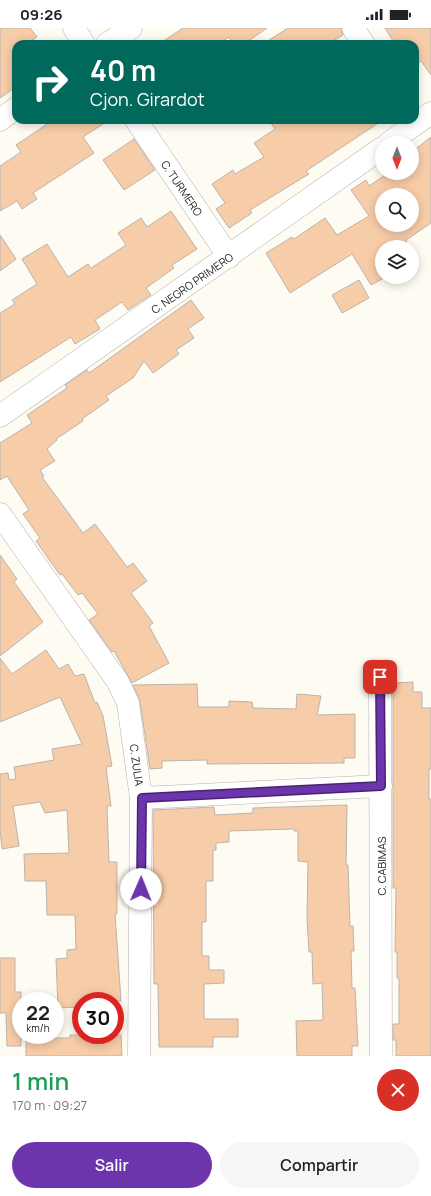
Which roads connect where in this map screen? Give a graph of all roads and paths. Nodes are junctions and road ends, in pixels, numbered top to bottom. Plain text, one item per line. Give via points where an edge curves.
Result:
1 (74, 28) edge
2 (131, 28) edge
3 (353, 28) edge
4 (82, 40) edge
5 (113, 40) edge
6 (361, 40) edge
7 (12, 111) edge
8 (0, 120) edge
9 (139, 124) edge
10 (414, 124) edge
11 (398, 136) edge
12 (375, 153) edge
13 (229, 257) junction
14 (0, 416) edge
15 (0, 514) edge
16 (380, 677) dead end
17 (381, 786) junction
18 (142, 798) junction
19 (139, 1056) edge
20 (381, 1056) edge

1 - 4 street
2 - 5 street
3 - 6 street
7 - 8 street
9 - 13 street, C. TURMERO
10 - 11 street
12 - 13 street, C. NEGRO PRIMERO
13 - 14 street, C. NEGRO PRIMERO
15 - 18 street, C. ZULIA via 118,682 128,703
16 - 17 street, C. CABIMAS
17 - 18 street
17 - 20 street, C. CABIMAS
18 - 19 street, C. ZULIA

